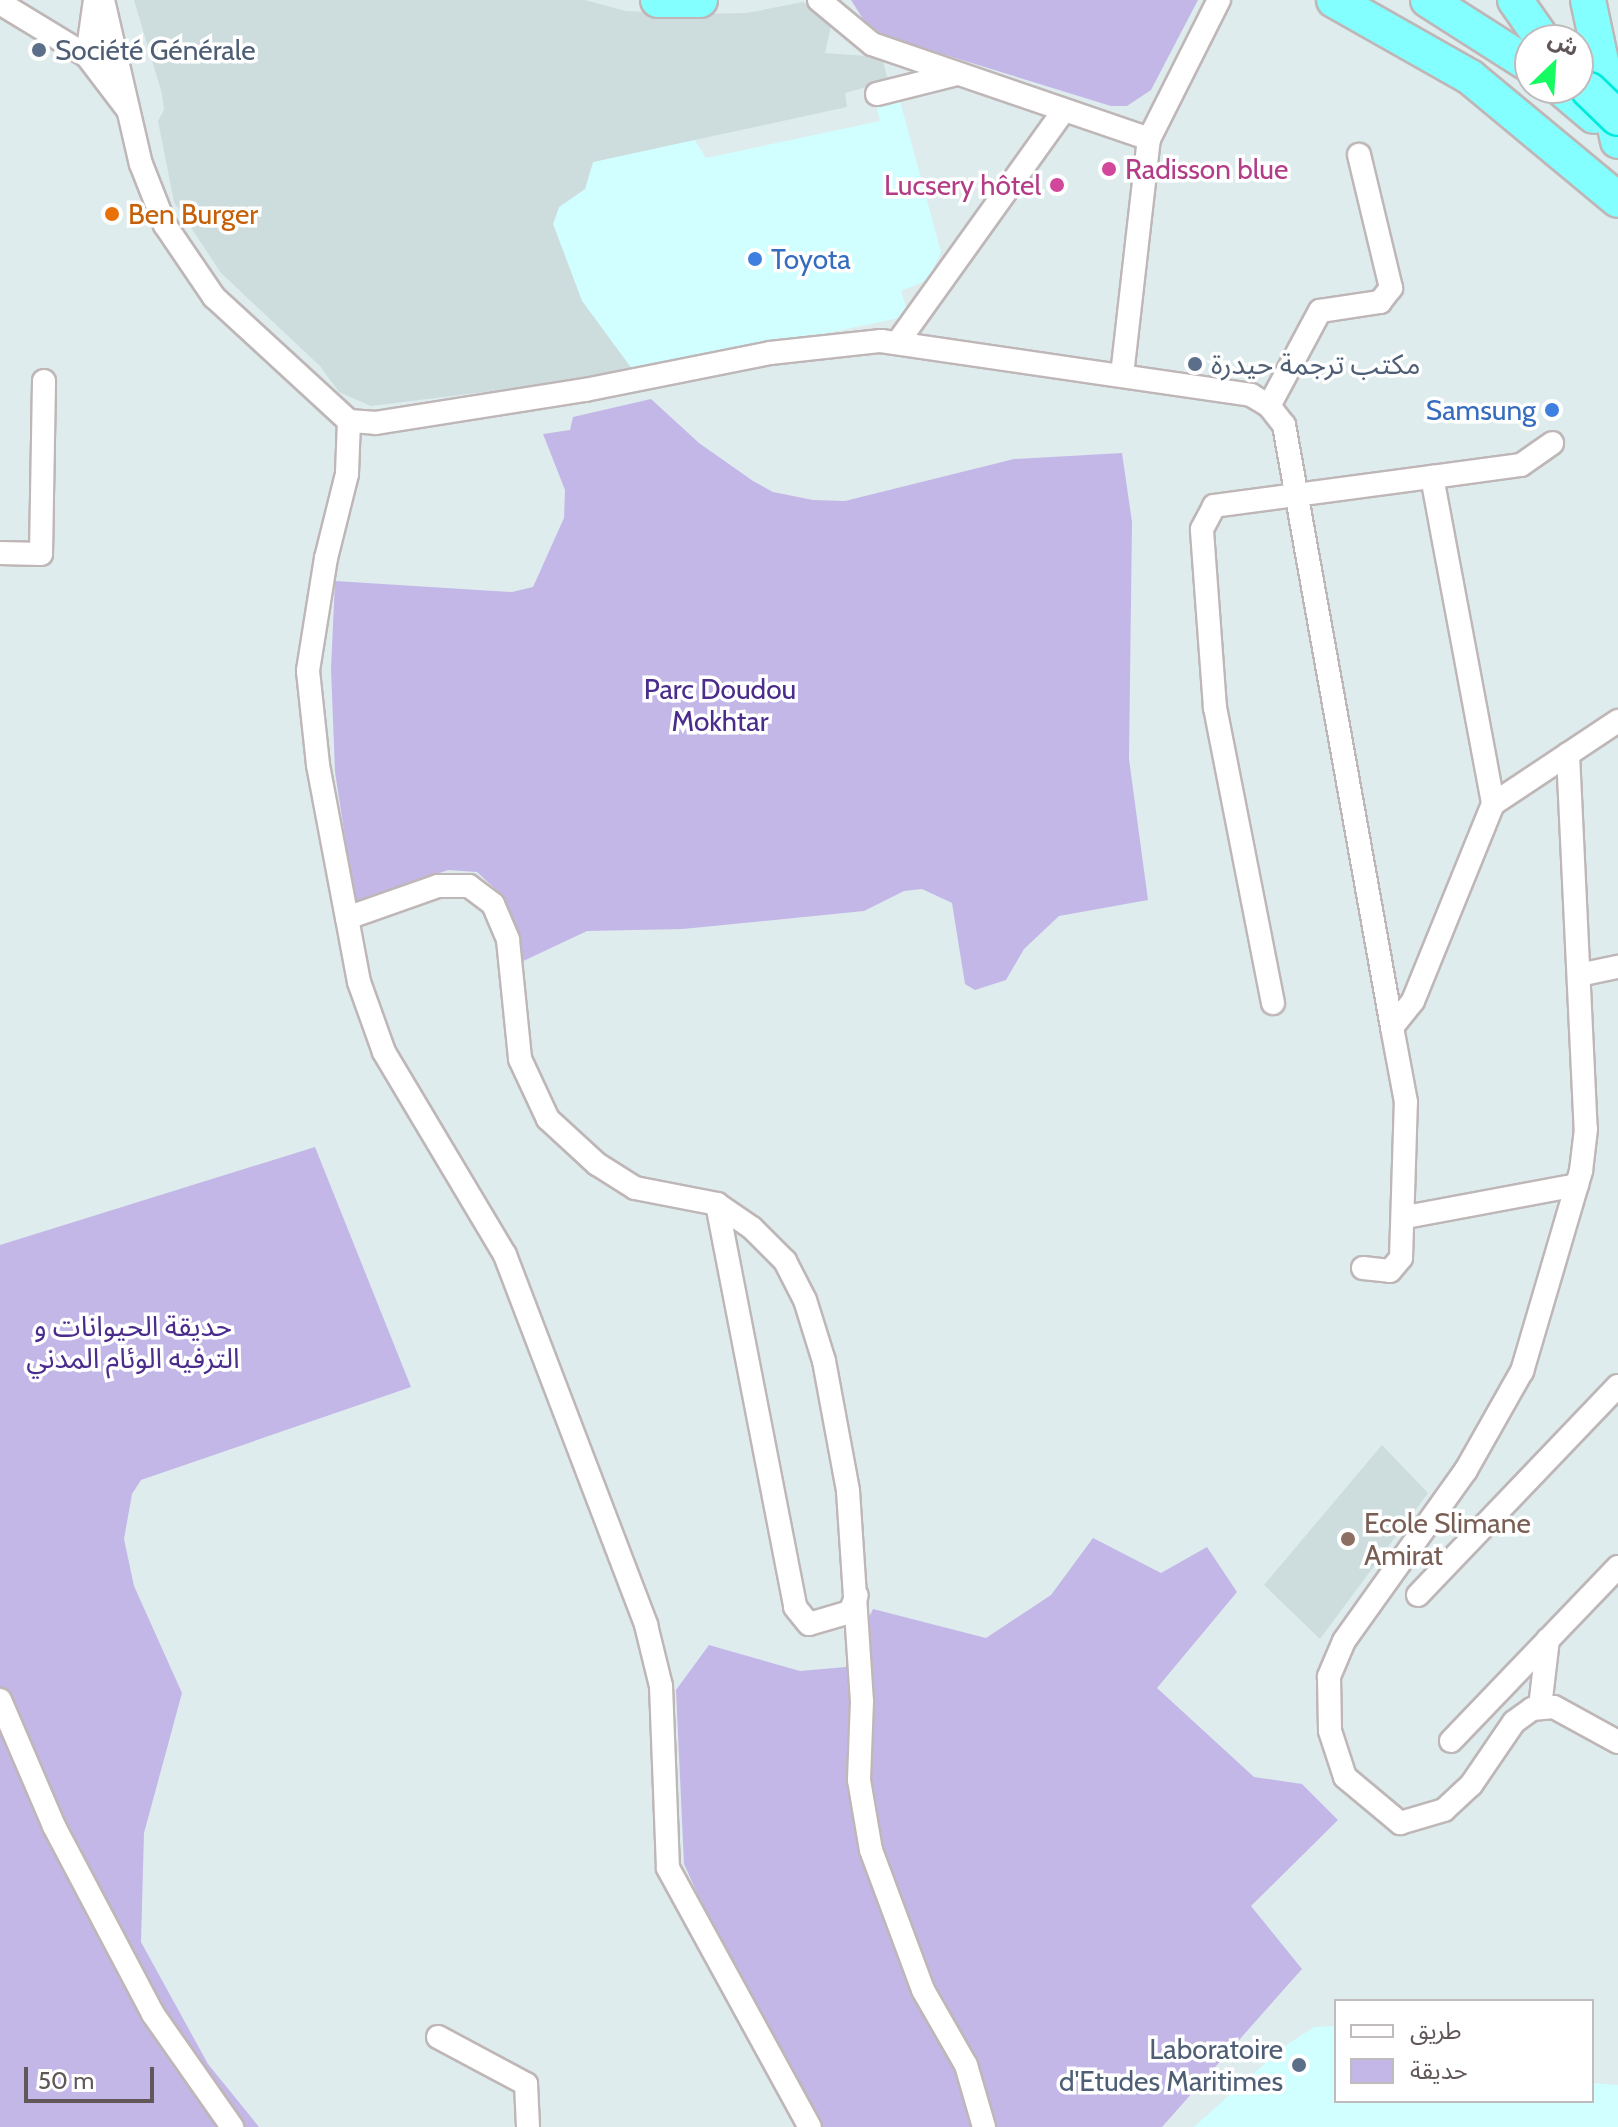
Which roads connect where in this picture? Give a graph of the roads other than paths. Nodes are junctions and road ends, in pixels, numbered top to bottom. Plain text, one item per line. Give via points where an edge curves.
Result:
1 (95, 0) edge
2 (103, 0) edge
3 (658, 0) edge
4 (700, 0) edge
5 (819, 0) edge
6 (1219, 0) edge
7 (1334, 0) edge
8 (1428, 0) edge
9 (1515, 0) edge
10 (1579, 0) edge
11 (1588, 0) edge
12 (5, 9) edge
13 (1532, 24) edge
14 (1603, 54) junction
15 (1514, 55) edge
16 (87, 56) junction
17 (958, 74) junction
18 (877, 94) dead end
19 (1064, 110) junction
20 (1597, 110) edge
21 (131, 114) junction
22 (1149, 139) junction
23 (1359, 155) dead end
24 (1614, 196) edge
25 (898, 342) junction
26 (1122, 375) junction
27 (44, 381) dead end
28 (1269, 406) junction
29 (349, 421) junction
30 (1552, 443) dead end
31 (1432, 477) junction
32 (1295, 495) junction
33 (0, 553) edge
34 (1618, 721) edge
35 (1568, 754) junction
36 (1493, 804) junction
37 (347, 918) junction
38 (1618, 967) edge
39 (1579, 975) junction
40 (1273, 1003) dead end
41 (1392, 1027) junction
42 (1577, 1185) junction
43 (717, 1204) junction
44 (1406, 1217) junction
45 (1363, 1268) dead end
46 (1618, 1386) edge
47 (1618, 1567) edge
48 (857, 1595) junction
49 (1418, 1595) dead end
50 (1548, 1639) junction
51 (0, 1700) edge
52 (1540, 1707) junction
53 (1451, 1741) dead end
54 (1618, 1742) edge
55 (438, 2037) dead end
56 (232, 2127) edge
57 (528, 2127) edge
58 (810, 2127) edge
59 (984, 2127) edge

1 - 16 street
2 - 21 street
3 - 4 highway
5 - 17 street via 872,44
6 - 22 street
7 - 24 highway via 1470,77
8 - 15 highway
9 - 13 highway
10 - 14 highway
11 - 14 highway
12 - 16 street
14 - 20 highway
16 - 21 street
17 - 18 street
17 - 19 street
19 - 22 street
19 - 25 street
21 - 29 street via 141,164 165,225 190,268 214,297
22 - 26 street
23 - 28 street via 1391,288 1380,302 1320,311
25 - 26 street
25 - 29 street via 770,353 543,397 376,423
26 - 28 street via 1251,395
27 - 33 street via 41,554
28 - 32 street via 1284,425
29 - 37 street via 347,474 326,558 308,671 318,765
30 - 31 street via 1521,465
31 - 32 street
31 - 36 street
32 - 40 street via 1214,506 1202,529 1215,708
32 - 41 street
34 - 35 street
35 - 36 street
35 - 39 street
36 - 41 street via 1413,1001
37 - 43 street via 438,886 469,886 493,904 508,940 520,1059 548,1119 597,1164 635,1188
37 - 58 street via 359,982 384,1052 505,1255 646,1625 661,1686 668,1868
38 - 39 street
39 - 42 street via 1586,1129
41 - 44 street via 1406,1102 1400,1163
42 - 44 street
42 - 52 street via 1522,1371 1466,1470 1358,1619 1329,1677 1330,1731 1345,1777 1400,1823 1444,1810 1471,1785 1514,1722
43 - 48 street via 752,1228 785,1261 805,1300 838,1426
43 - 48 street via 795,1607 809,1624 850,1612
44 - 45 street via 1400,1264 1390,1271
46 - 49 street
47 - 50 street
48 - 59 street via 859,1780 871,1850 923,1990 966,2065
50 - 52 street
50 - 53 street
51 - 56 street via 54,1826 153,2014
52 - 54 street via 1565,1712
55 - 57 street via 526,2084

